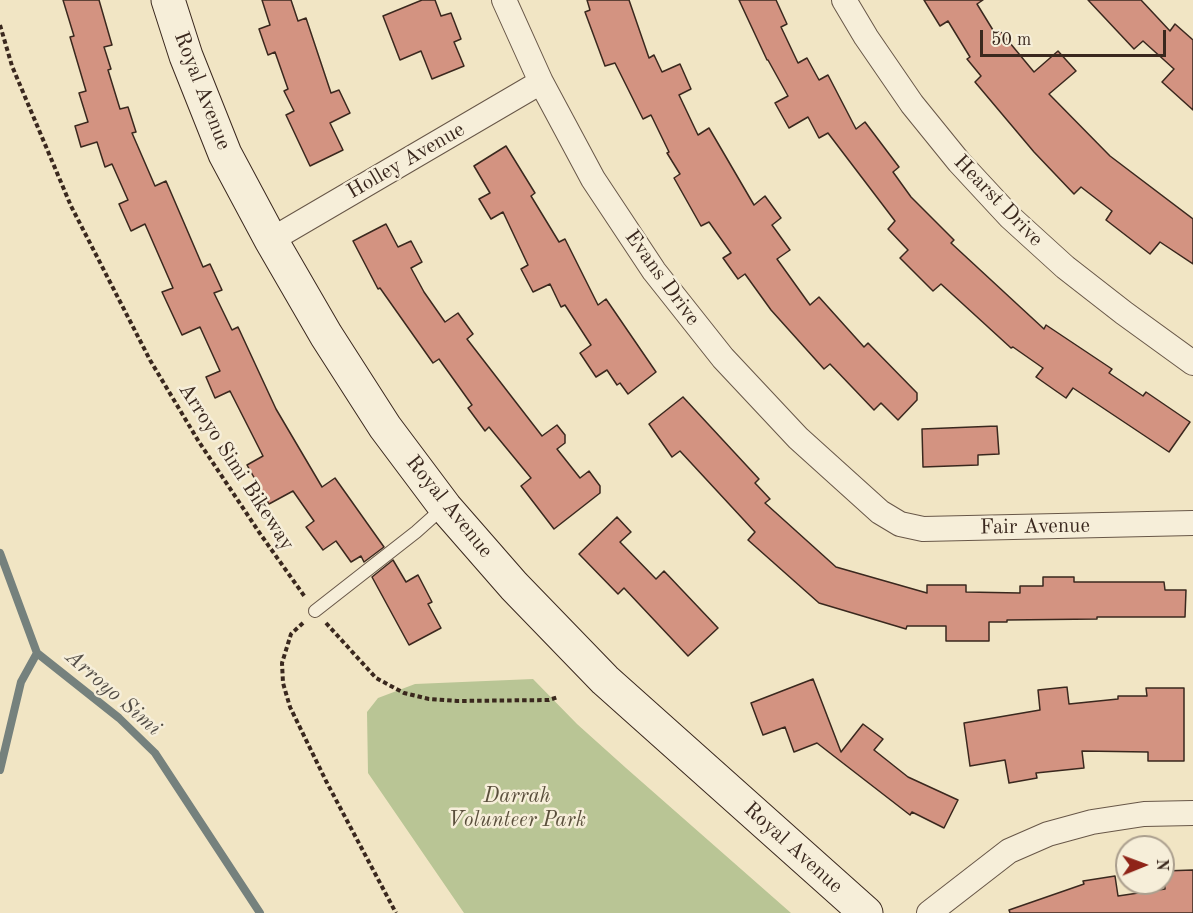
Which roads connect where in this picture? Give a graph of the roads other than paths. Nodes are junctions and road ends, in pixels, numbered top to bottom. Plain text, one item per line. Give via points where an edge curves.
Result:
1 (168, 0) edge
2 (504, 0) edge
3 (844, 0) edge
4 (541, 82) junction
5 (271, 240) junction
6 (1193, 363) edge
7 (445, 507) junction
8 (880, 512) joint
9 (1193, 523) edge
10 (315, 611) road end
11 (1193, 813) edge
12 (866, 913) edge
13 (928, 913) edge

1 - 5 main road, Royal Avenue via 225,154
2 - 4 street, Evans Drive
3 - 6 street, Hearst Drive via 912,104 1010,217 1065,267
4 - 5 street, Holley Avenue
4 - 8 street, Evans Drive via 593,179 654,271 723,358 790,430
5 - 7 main road, Royal Avenue via 385,427
7 - 10 lane
7 - 12 main road, Royal Avenue via 605,680
8 - 9 street, Fair Avenue via 900,524 923,529
11 - 13 street via 1144,814 1048,834 1009,851

